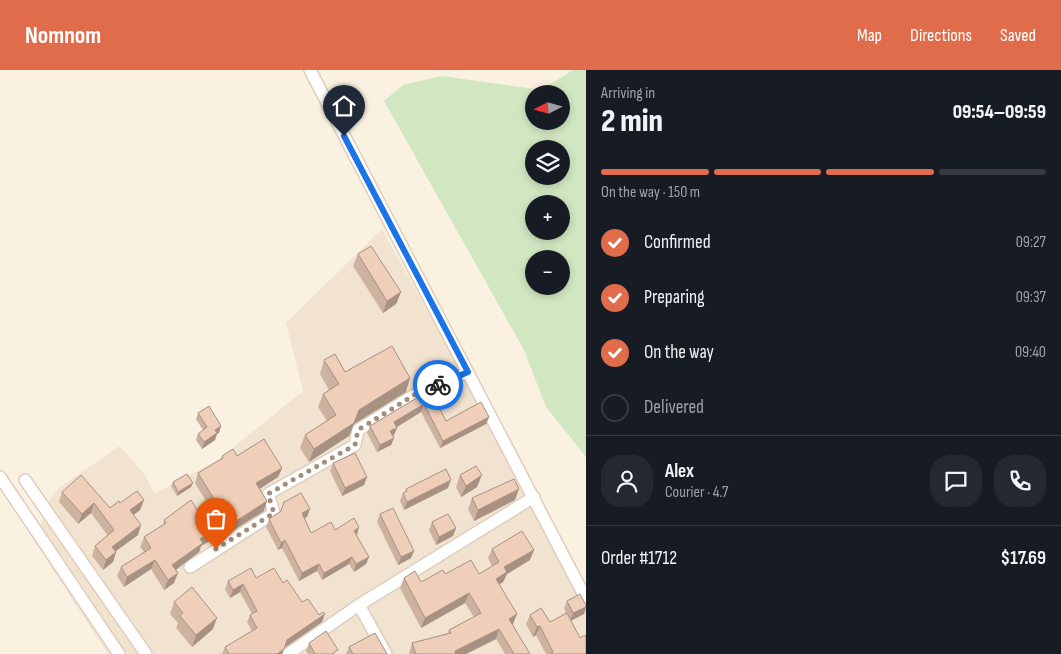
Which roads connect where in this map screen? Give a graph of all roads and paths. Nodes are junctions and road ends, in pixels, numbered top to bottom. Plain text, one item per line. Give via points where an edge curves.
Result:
1 (310, 70) edge
2 (468, 372) junction
3 (0, 477) edge
4 (25, 480) dead end
5 (534, 497) junction
6 (190, 567) dead end
7 (586, 599) edge
8 (359, 605) junction
9 (119, 654) edge
10 (146, 654) edge
11 (288, 654) edge
12 (386, 654) edge

1 - 2 street
2 - 5 street
2 - 6 street via 416,394 358,430 355,445 268,494 274,513
3 - 9 street
4 - 10 street
5 - 7 street
5 - 8 street
8 - 11 street
8 - 12 street

